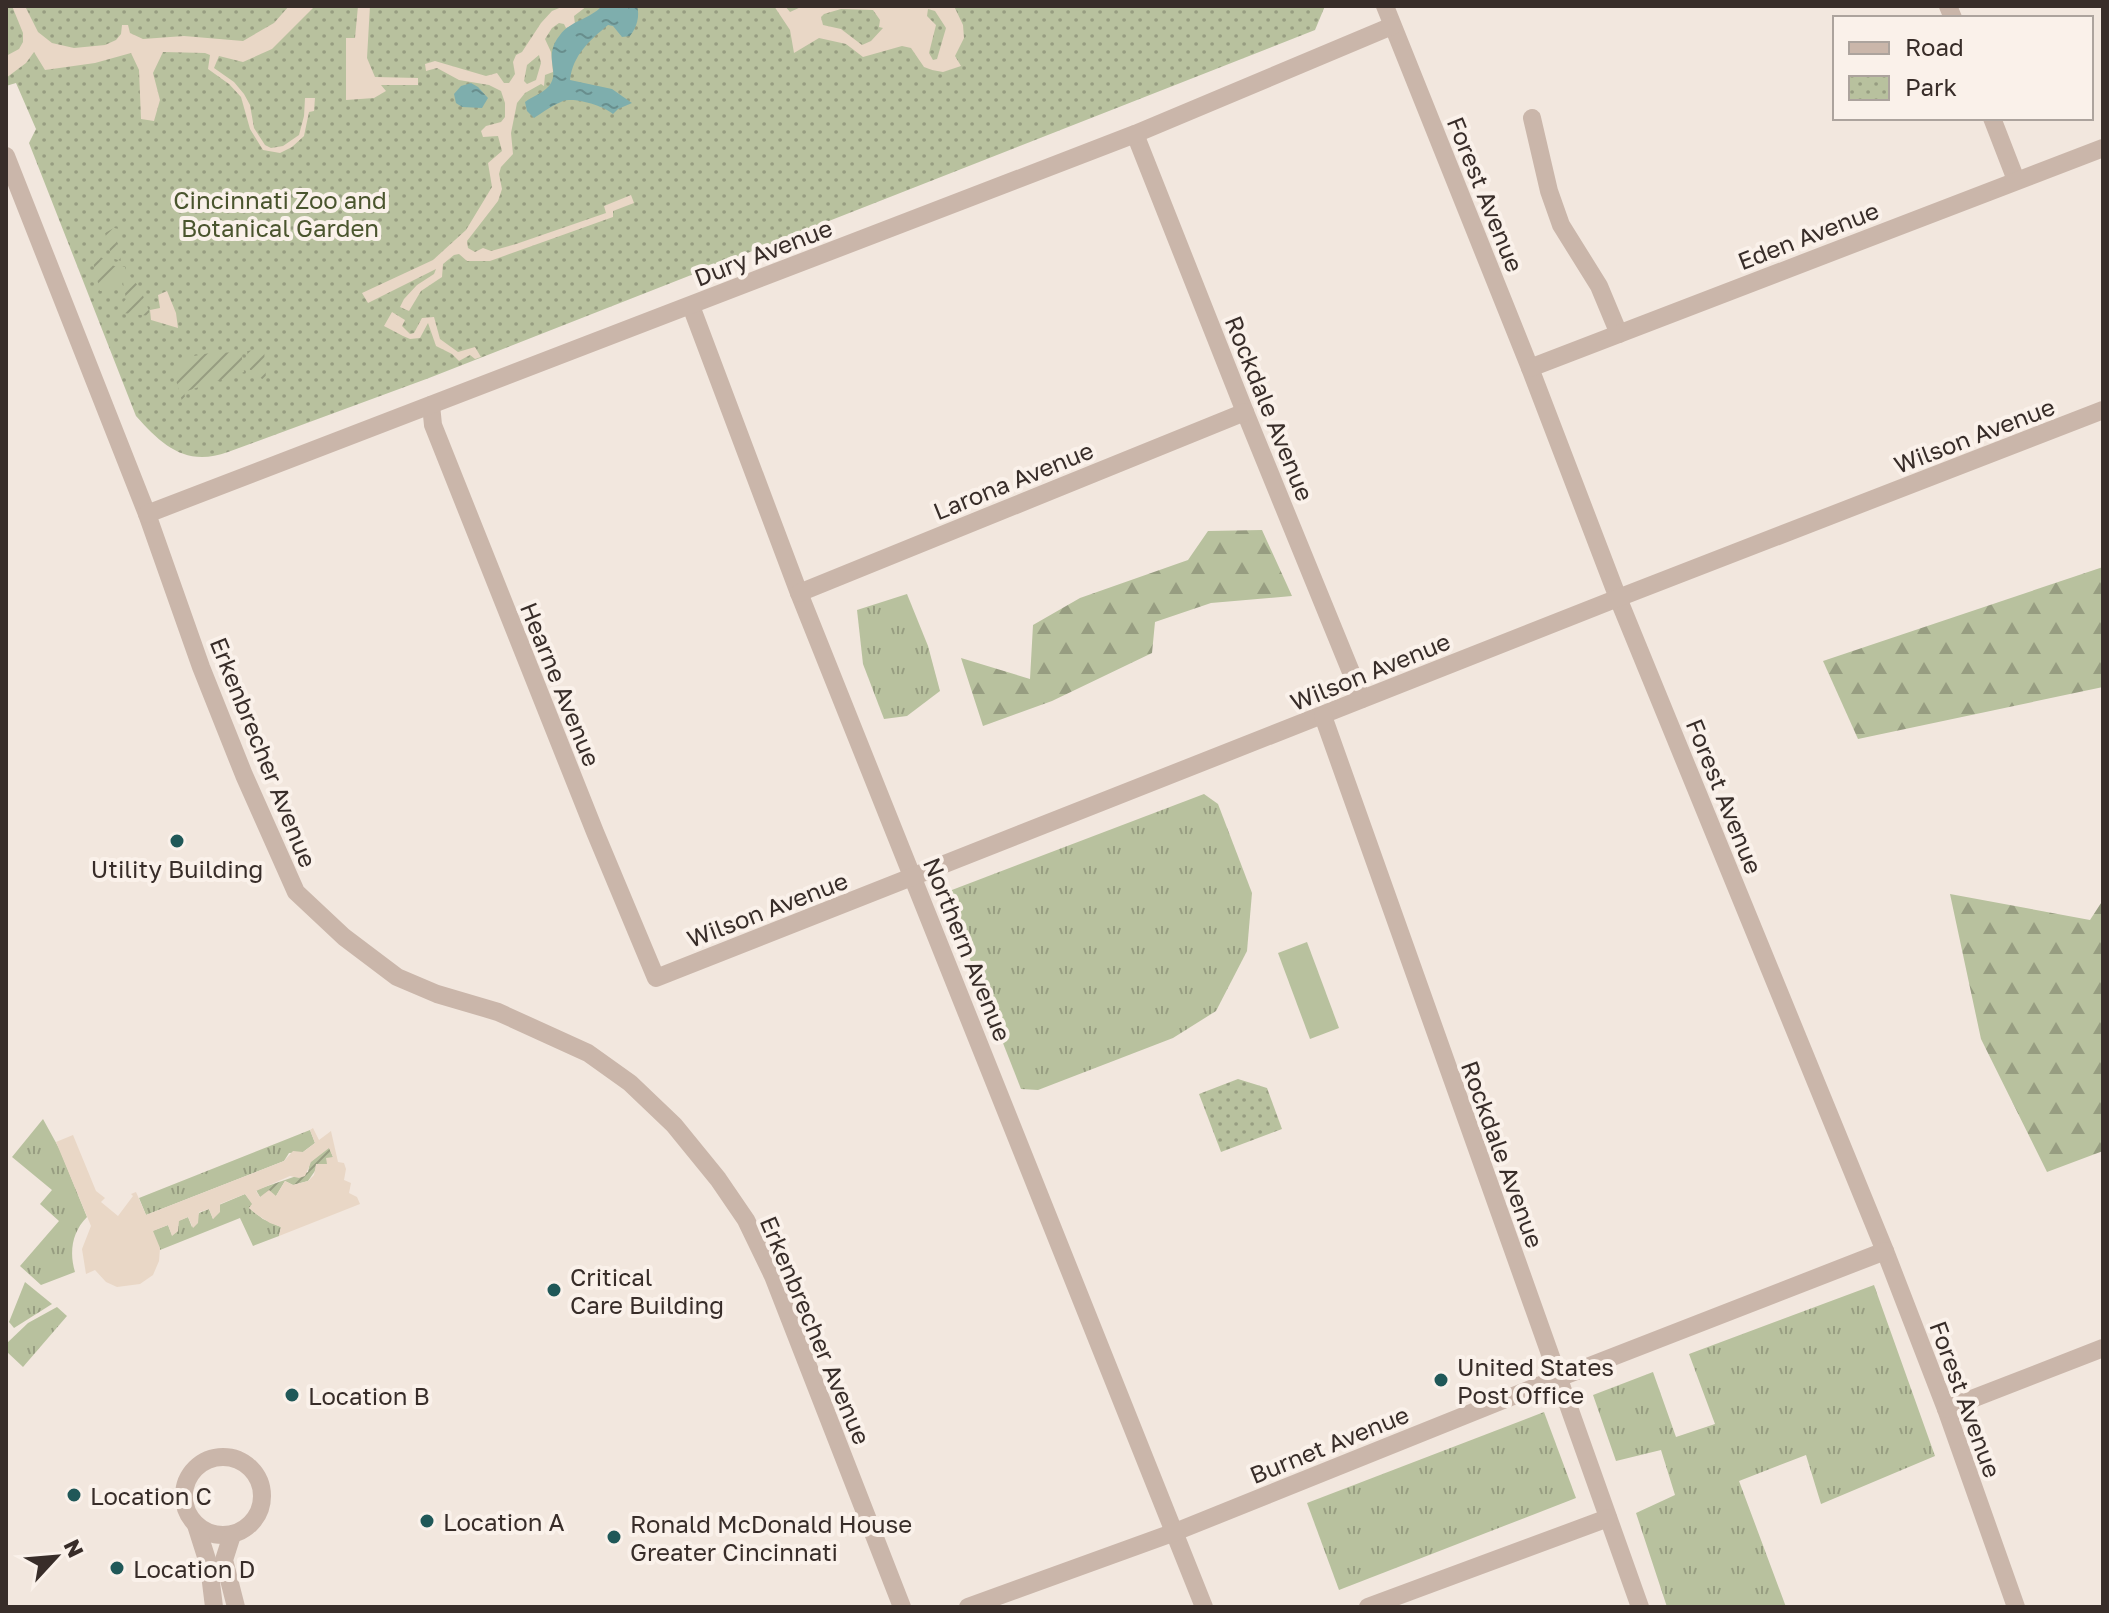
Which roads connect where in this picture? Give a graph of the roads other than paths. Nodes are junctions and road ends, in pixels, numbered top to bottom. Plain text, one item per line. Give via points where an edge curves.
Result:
1 (1388, 11) edge
2 (1532, 118) dead end
3 (1993, 120) edge
4 (1135, 134) junction
5 (2103, 148) edge
6 (6, 156) edge
7 (2016, 180) junction
8 (691, 306) junction
9 (1619, 334) junction
10 (1530, 368) junction
11 (431, 405) junction
12 (2103, 410) edge
13 (1245, 412) junction
14 (147, 514) junction
15 (799, 593) junction
16 (1618, 598) junction
17 (1362, 699) junction
18 (1323, 716) junction
19 (914, 878) junction
20 (656, 978) joint
21 (1885, 1251) junction
22 (2103, 1348) edge
23 (1557, 1378) junction
24 (1946, 1409) junction
25 (1608, 1518) junction
26 (196, 1525) junction
27 (1175, 1532) junction
28 (232, 1535) junction
29 (214, 1607) edge
30 (236, 1607) edge
31 (902, 1607) edge
32 (968, 1607) edge
33 (1204, 1607) edge
34 (1368, 1607) edge
35 (1640, 1607) edge
36 (2016, 1607) edge

1 - 4 street, Dury Avenue
1 - 10 street, Forest Avenue
2 - 9 street via 1561,225 1599,286
3 - 7 street
4 - 8 street, Dury Avenue
4 - 13 street, Rockdale Avenue
5 - 7 street, Eden Avenue
6 - 14 street, Erkenbrecher Avenue
7 - 9 street, Eden Avenue
8 - 11 street, Dury Avenue
8 - 15 street, Northern Avenue
9 - 10 street, Eden Avenue
10 - 16 street, Forest Avenue
11 - 14 street, Dury Avenue
11 - 20 street, Hearne Avenue via 433,425
12 - 16 street, Wilson Avenue
13 - 15 street, Larona Avenue
13 - 17 street, Rockdale Avenue
14 - 31 street, Erkenbrecher Avenue via 201,667 296,892 397,977 498,1012 588,1053 674,1125 749,1226 773,1276
15 - 19 street, Northern Avenue
16 - 17 street, Wilson Avenue
16 - 21 street, Forest Avenue
17 - 18 street, Wilson Avenue
18 - 19 street, Wilson Avenue
18 - 23 street, Rockdale Avenue
19 - 20 street, Wilson Avenue
19 - 27 street, Northern Avenue
21 - 23 street, Burnet Avenue
21 - 24 street, Forest Avenue
22 - 24 street
23 - 25 street, Rockdale Avenue
23 - 27 street, Burnet Avenue
24 - 36 street, Forest Avenue
25 - 34 street
25 - 35 street, Rockdale Avenue
26 - 28 street
26 - 28 street via 185,1503 188,1478 207,1460 233,1458 254,1472 263,1496 254,1521
26 - 29 street
27 - 32 street, Burnet Avenue
27 - 33 street, Northern Avenue
28 - 30 street via 224,1560

